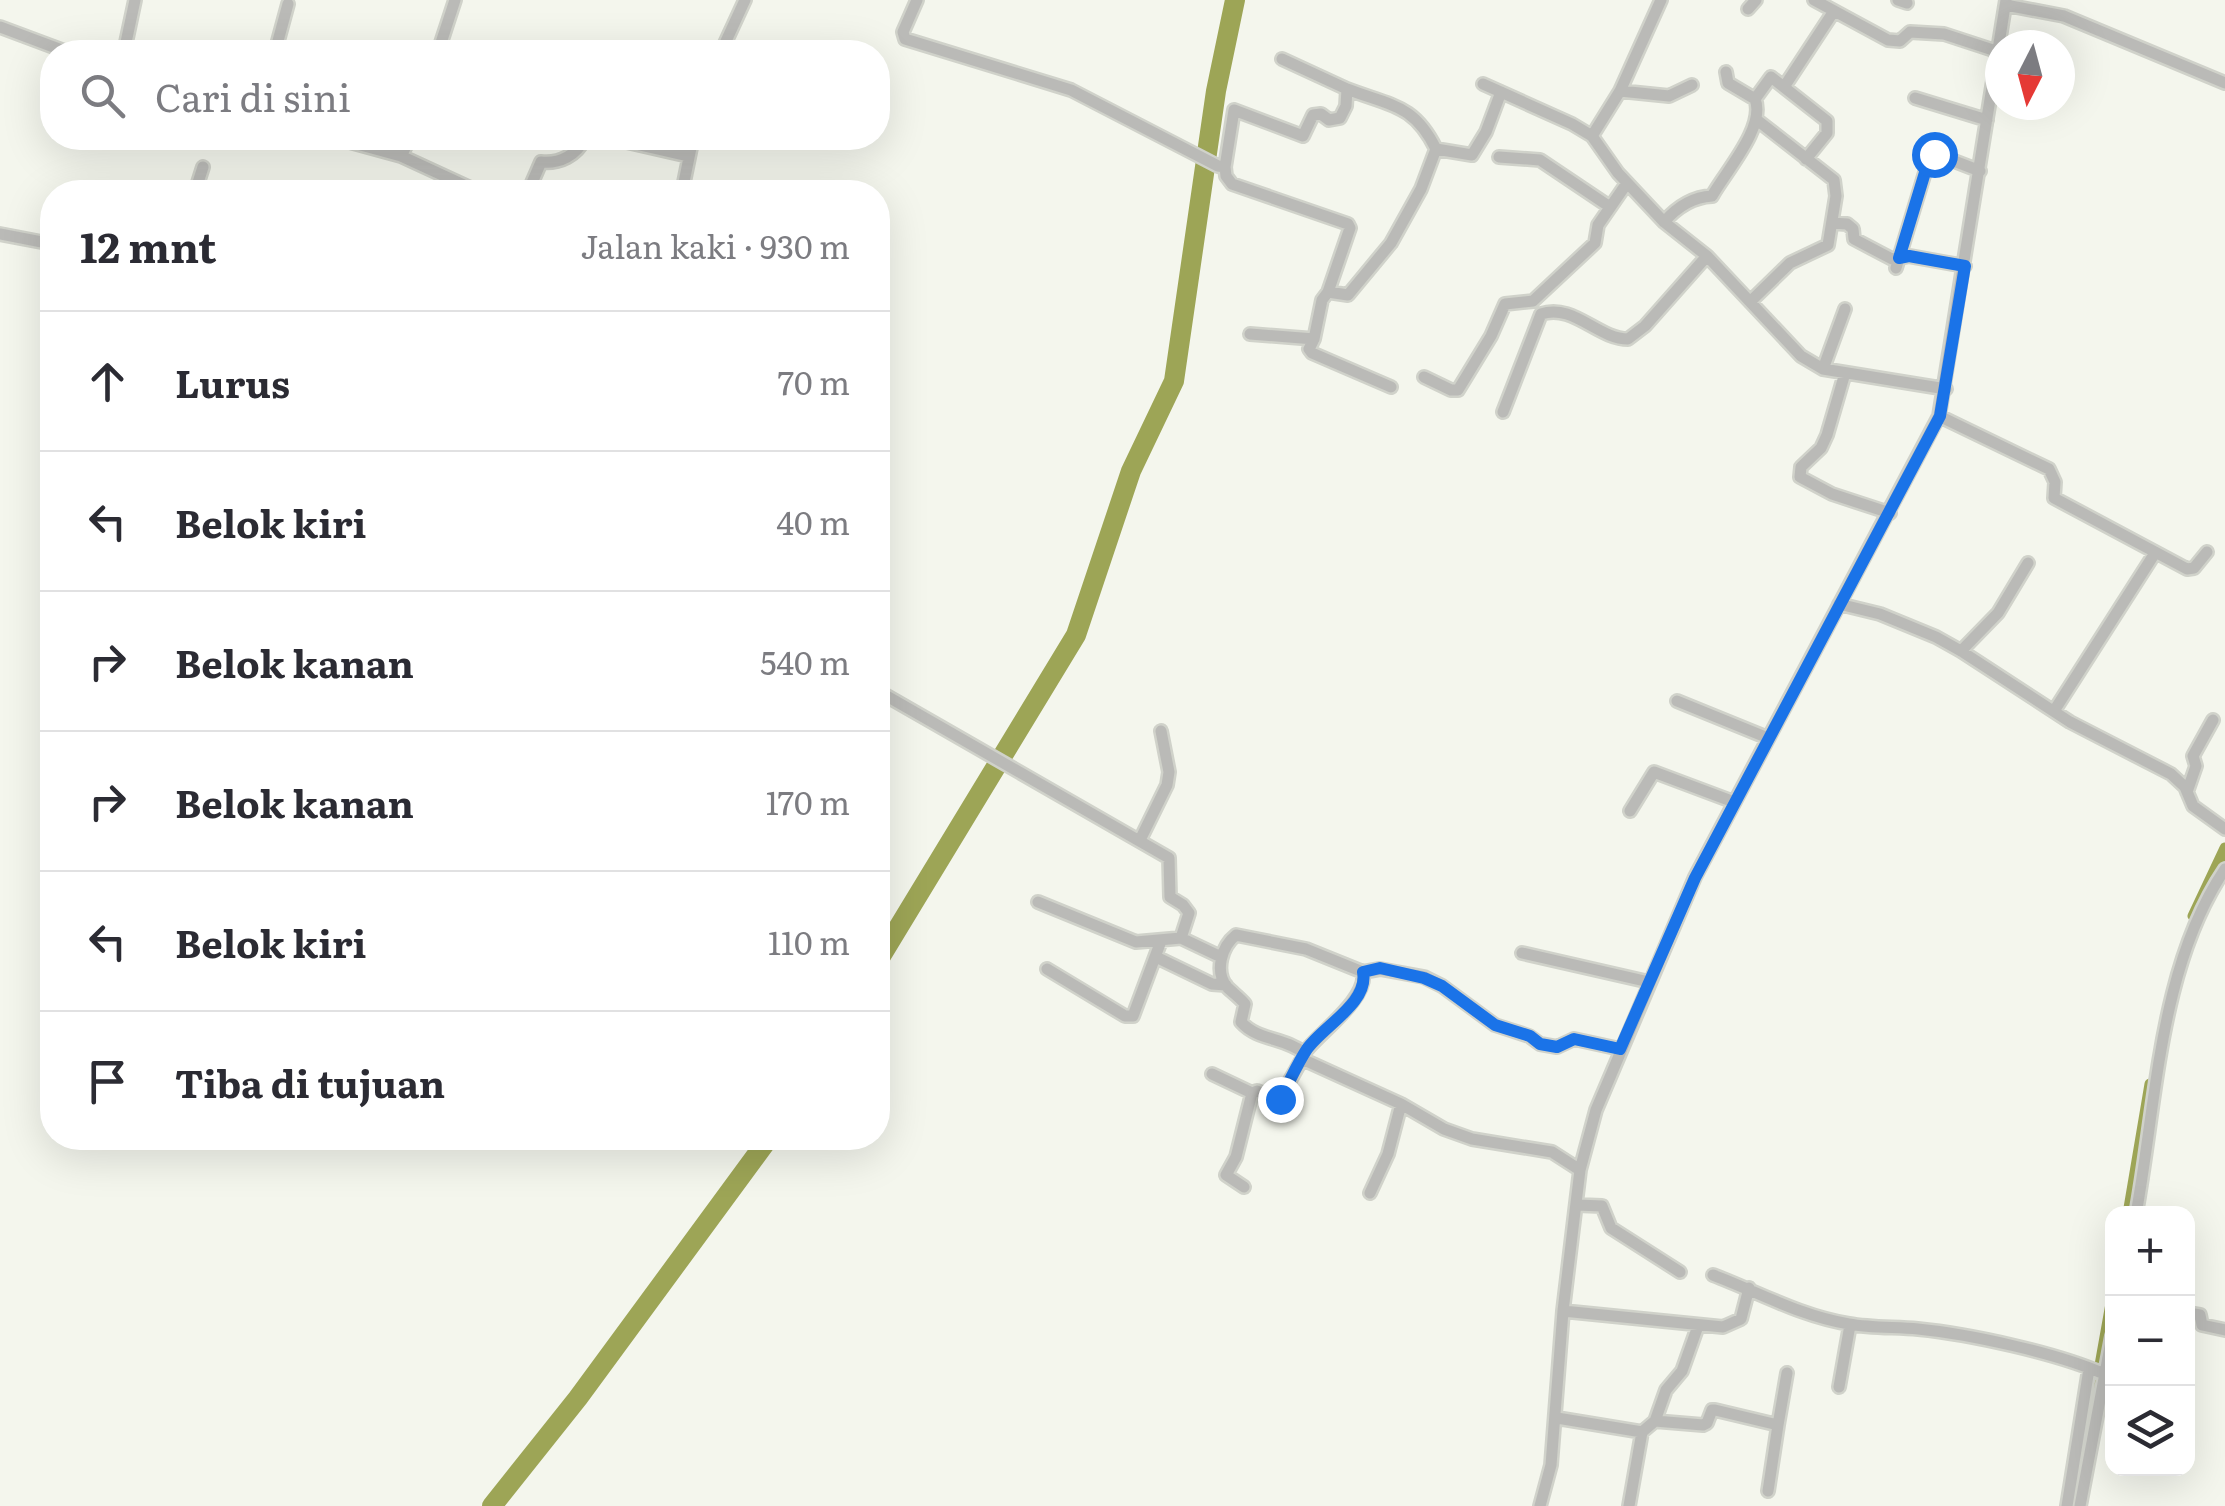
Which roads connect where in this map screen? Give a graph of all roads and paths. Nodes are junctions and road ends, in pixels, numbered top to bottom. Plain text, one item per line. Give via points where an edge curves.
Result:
1 (135, 0) edge
2 (455, 0) edge
3 (745, 0) edge
4 (918, 0) edge
5 (1661, 0) edge
6 (1814, 0) edge
7 (2006, 2) edge
8 (288, 4) dead end
9 (1834, 12) junction
10 (0, 27) edge
11 (2002, 30) edge
12 (127, 40) edge
13 (278, 40) edge
14 (442, 40) edge
15 (727, 40) edge
16 (40, 42) edge
17 (1985, 48) edge
18 (1282, 60) dead end
19 (1726, 72) dead end
20 (2225, 83) edge
21 (1483, 84) dead end
22 (1692, 85) dead end
23 (1784, 88) junction
24 (1347, 89) junction
25 (1620, 91) junction
26 (1501, 92) junction
27 (1915, 98) dead end
28 (1755, 99) junction
29 (1985, 119) edge
30 (1757, 120) junction
31 (1988, 120) edge
32 (1592, 136) junction
33 (1436, 149) junction
34 (379, 150) edge
35 (404, 150) edge
36 (576, 150) edge
37 (662, 150) edge
38 (690, 150) edge
39 (401, 156) junction
40 (688, 156) junction
41 (1499, 157) dead end
42 (1806, 159) junction
43 (202, 167) dead end
44 (1222, 167) junction
45 (1980, 171) junction
46 (198, 180) edge
47 (453, 180) edge
48 (533, 180) edge
49 (684, 180) edge
50 (1627, 183) junction
51 (1610, 207) junction
52 (1664, 222) junction
53 (1832, 223) junction
54 (0, 234) edge
55 (40, 242) edge
56 (1707, 256) junction
57 (1897, 263) junction
58 (1965, 266) junction
59 (1328, 292) junction
60 (1534, 301) junction
61 (1751, 301) junction
62 (1845, 309) dead end
63 (1550, 311) junction
64 (1250, 334) dead end
65 (1314, 339) junction
66 (1822, 369) junction
67 (1845, 373) junction
68 (1424, 378) dead end
69 (1391, 387) dead end
70 (1946, 389) junction
71 (1504, 412) dead end
72 (1940, 416) junction
73 (1890, 513) junction
74 (2207, 552) dead end
75 (2154, 553) junction
76 (2028, 563) dead end
77 (1839, 604) junction
78 (1961, 651) junction
79 (890, 698) edge
80 (1677, 701) dead end
81 (2054, 711) junction
82 (2212, 720) dead end
83 (1161, 731) dead end
84 (1768, 738) junction
85 (2188, 792) junction
86 (1734, 802) junction
87 (1630, 811) dead end
88 (2224, 829) edge
89 (1140, 840) junction
90 (2225, 870) edge
91 (1038, 902) dead end
92 (1180, 938) junction
93 (1161, 941) junction
94 (1522, 953) dead end
95 (1156, 957) junction
96 (1221, 957) junction
97 (1047, 969) dead end
98 (1363, 972) junction
99 (1649, 982) junction
100 (1226, 986) junction
101 (1620, 1049) junction
102 (1303, 1056) junction
103 (1212, 1074) dead end
104 (1252, 1094) junction
105 (1401, 1104) junction
106 (1580, 1170) junction
107 (1244, 1187) dead end
108 (1370, 1193) dead end
109 (1577, 1204) junction
110 (2137, 1206) edge
111 (1680, 1272) dead end
112 (1713, 1275) dead end
113 (1749, 1288) junction
114 (1563, 1311) junction
115 (2195, 1314) edge
116 (1850, 1324) junction
117 (1698, 1326) junction
118 (2225, 1330) edge
119 (2105, 1351) edge
120 (2096, 1371) junction
121 (1786, 1373) dead end
122 (1839, 1387) dead end
123 (1557, 1418) junction
124 (1655, 1420) junction
125 (1778, 1425) junction
126 (1642, 1432) junction
127 (1768, 1491) dead end
128 (1540, 1506) edge
129 (1629, 1506) edge
130 (2067, 1506) edge
131 (2080, 1506) edge

1 - 12 street
2 - 14 street
3 - 15 street
4 - 44 street via 905,38 1072,90
5 - 25 street
6 - 9 street
7 - 11 street
7 - 20 street via 2064,16
8 - 13 street
9 - 17 street via 1888,40 1936,33
9 - 23 street
10 - 16 street
18 - 24 street
19 - 28 street via 1728,82
21 - 26 street
22 - 25 street via 1669,96
23 - 28 street via 1771,76
23 - 42 street via 1827,121 1827,133
24 - 33 street via 1411,112
24 - 44 street via 1340,118 1314,115 1304,136 1234,110
25 - 32 street
26 - 32 street
26 - 33 street via 1472,155
27 - 29 street
28 - 30 street
30 - 42 street
30 - 52 street via 1712,196 1684,204
31 - 45 street
32 - 50 street
33 - 59 street via 1384,254 1348,295
34 - 39 street
35 - 39 street
36 - 48 street via 553,163 540,162
37 - 40 street
38 - 40 street
39 - 47 street
40 - 49 street
41 - 51 street via 1540,160
42 - 53 street via 1834,180
43 - 46 street
44 - 59 street via 1232,184 1348,224
45 - 57 street via 1932,154
45 - 58 street
50 - 51 street
50 - 52 street
51 - 60 street via 1595,243
52 - 56 street
53 - 57 street via 1847,224 1854,239
53 - 61 street via 1826,247 1790,263
54 - 55 street
56 - 61 street
56 - 63 street via 1628,339
57 - 58 street via 1909,256
58 - 70 street
59 - 65 street
60 - 63 street
60 - 68 street via 1506,304 1458,390
61 - 66 street
62 - 66 street
63 - 71 street via 1540,316
64 - 65 street
65 - 69 street via 1312,353
66 - 67 street
67 - 70 street
67 - 73 street via 1827,435 1800,477
70 - 72 street
72 - 73 street
72 - 75 street via 2049,469 2057,501
73 - 77 street
74 - 75 street via 2190,569
75 - 81 street
76 - 78 street via 1998,614
77 - 78 street via 1880,614
77 - 84 street
78 - 81 street
79 - 89 street
80 - 84 street
81 - 85 street via 2171,774
82 - 85 street via 2193,756
83 - 89 street via 1168,785
84 - 86 street
85 - 88 street via 2193,806
86 - 87 street via 1654,772
86 - 99 street
89 - 92 street via 1170,859 1170,897 1189,914
90 - 110 street via 2206,897 2170,1001
91 - 93 street via 1136,942
92 - 93 street
92 - 96 street
93 - 95 street
94 - 99 street
95 - 97 street via 1138,1012 1130,1017
95 - 100 street
96 - 98 street via 1238,935 1306,949
96 - 100 street
98 - 101 street via 1380,968 1424,978 1495,1025 1540,1044 1557,1047 1574,1039
98 - 102 street via 1354,999
99 - 101 street
100 - 102 street via 1244,1002 1246,1028 1292,1044
101 - 106 street
102 - 104 street via 1279,1100
102 - 105 street
103 - 104 street
104 - 107 street via 1226,1175
105 - 106 street via 1444,1129 1552,1152
105 - 108 street
106 - 109 street
109 - 111 street via 1602,1206 1611,1228
109 - 114 street
112 - 113 street
113 - 116 street
113 - 117 street via 1740,1319 1723,1327
114 - 117 street
114 - 123 street
115 - 118 street via 2202,1325
116 - 120 street via 1992,1342
116 - 122 street
117 - 124 street
119 - 120 street
120 - 130 street
120 - 131 street
121 - 125 street
123 - 126 street
123 - 128 street
124 - 125 street via 1703,1425 1715,1410
124 - 126 street
125 - 127 street
126 - 129 street

